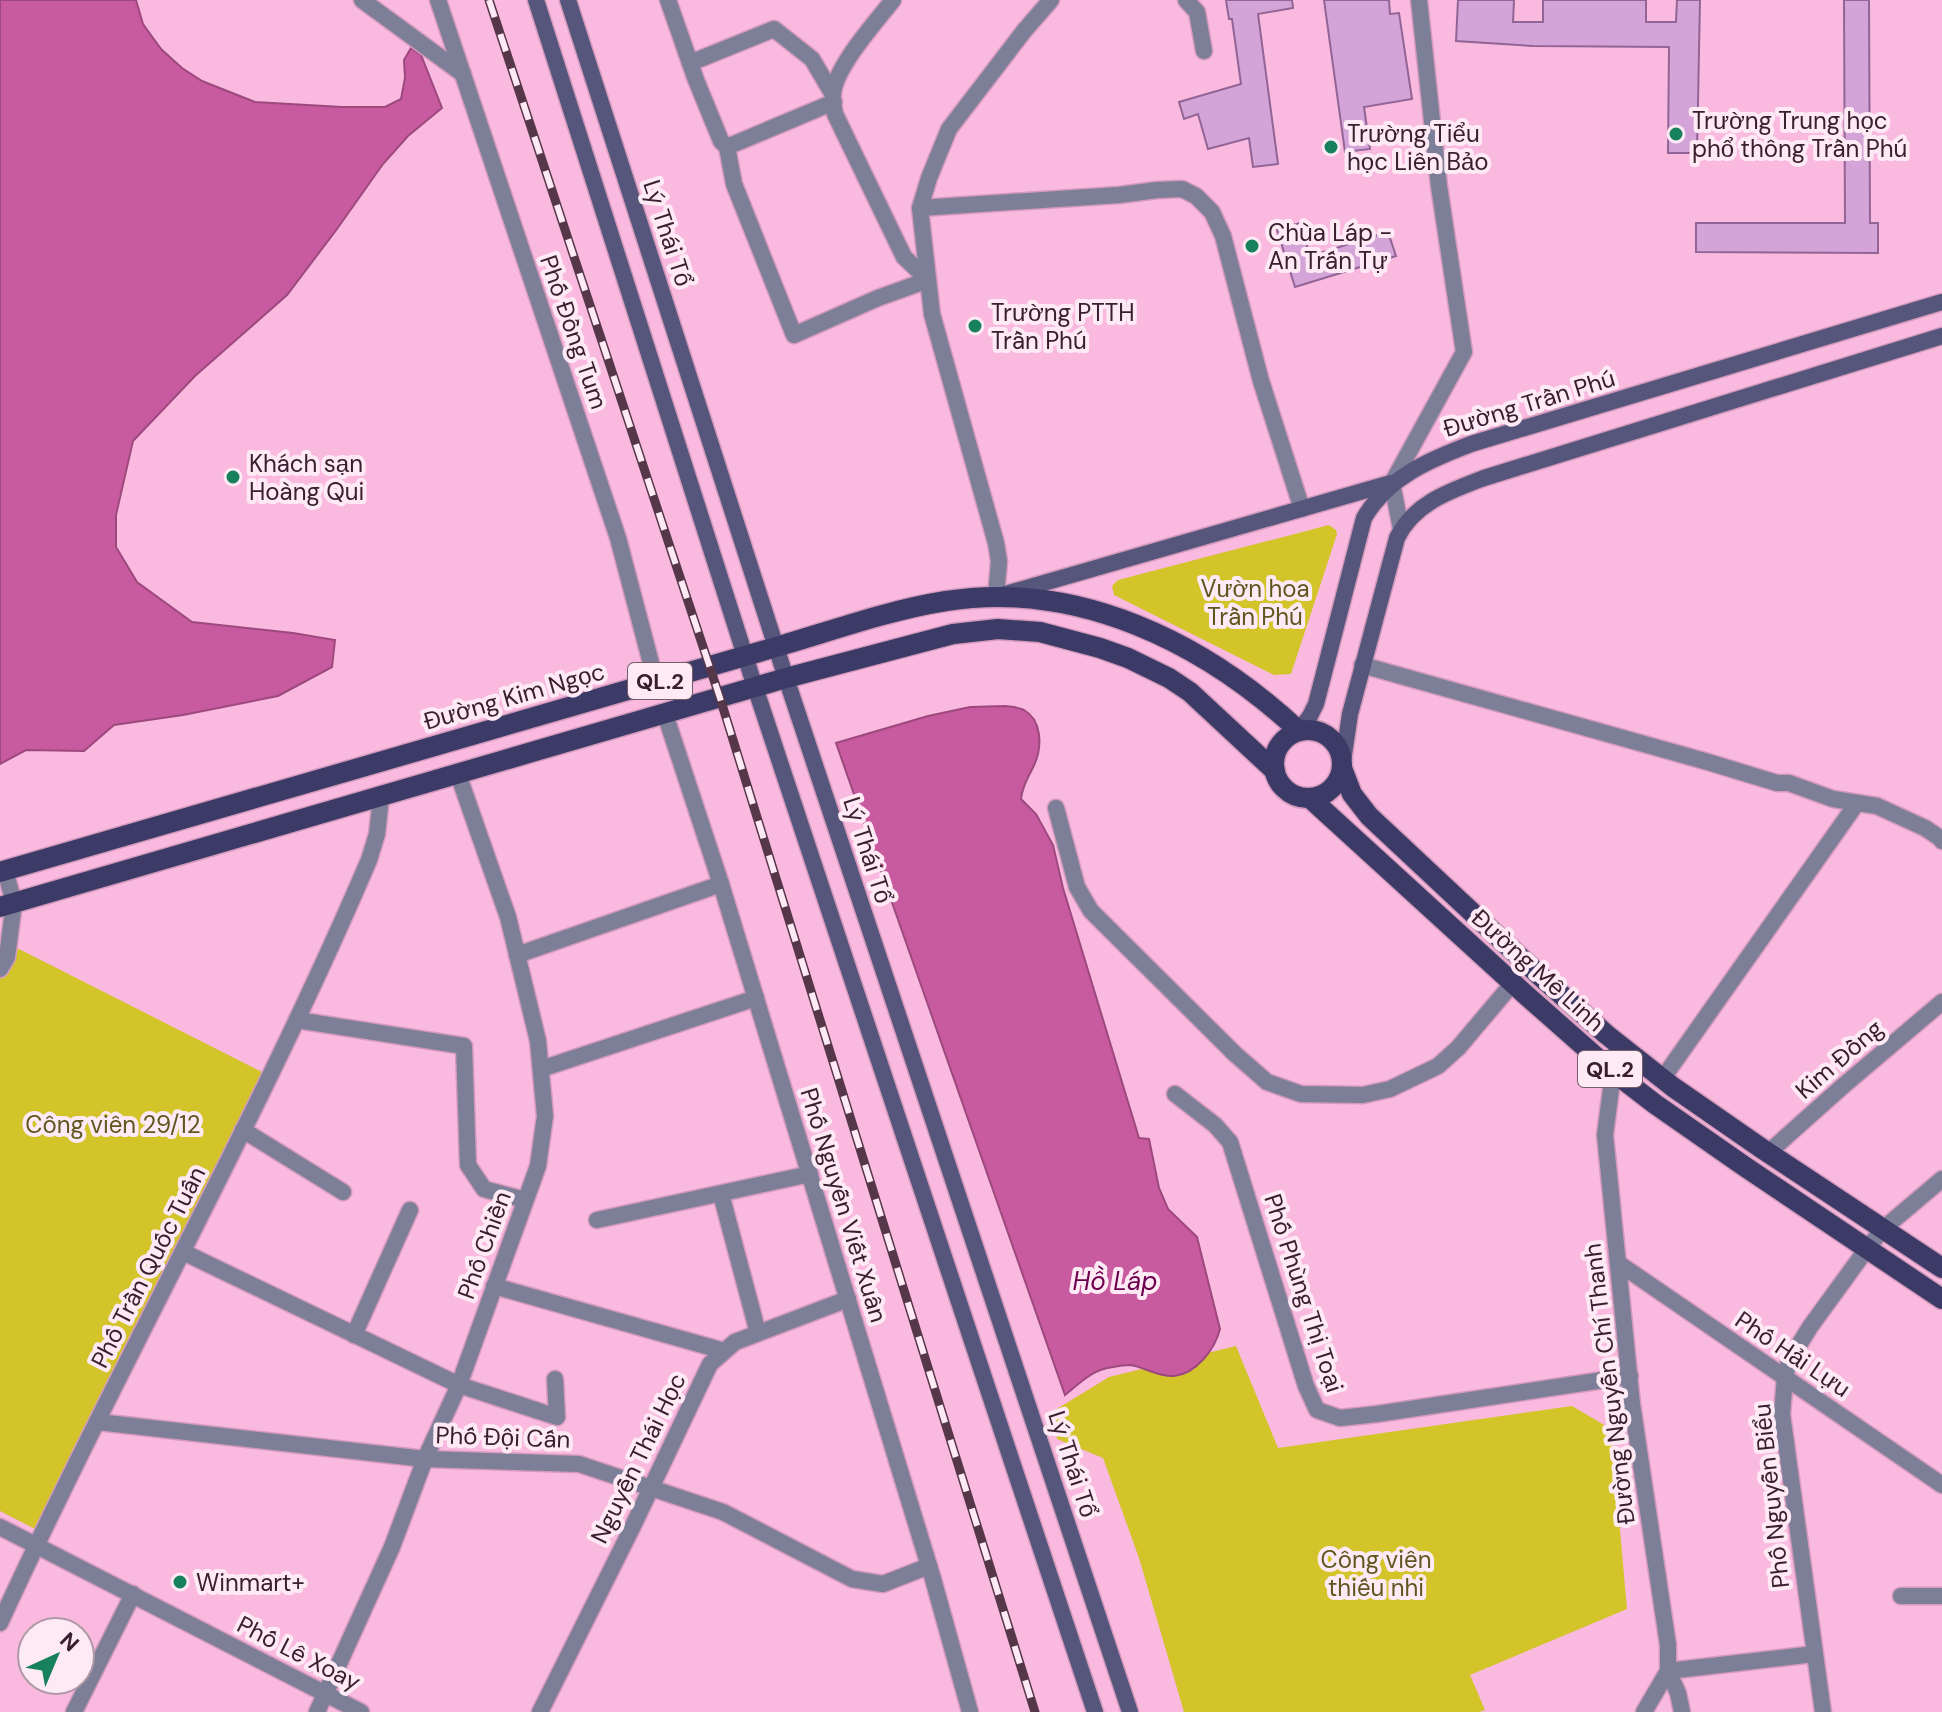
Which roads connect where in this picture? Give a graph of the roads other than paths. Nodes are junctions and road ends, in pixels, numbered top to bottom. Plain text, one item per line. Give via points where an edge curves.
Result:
1 (362, 0) edge
2 (438, 0) edge
3 (536, 0) edge
4 (568, 0) edge
5 (668, 0) edge
6 (893, 0) edge
7 (1051, 0) edge
8 (1186, 0) edge
9 (1419, 0) edge
10 (1204, 51) dead end
11 (690, 63) junction
12 (463, 74) junction
13 (833, 97) junction
14 (727, 147) junction
15 (920, 208) junction
16 (928, 280) junction
17 (1942, 302) edge
18 (1942, 336) edge
19 (1392, 483) junction
20 (1302, 509) junction
21 (1401, 529) junction
22 (996, 596) junction
23 (776, 647) junction
24 (745, 656) junction
25 (1362, 665) junction
26 (786, 678) junction
27 (656, 682) junction
28 (755, 687) junction
29 (665, 714) junction
30 (1299, 731) junction
31 (1342, 768) junction
32 (1275, 771) junction
33 (458, 774) junction
34 (381, 797) junction
35 (1310, 798) junction
36 (1857, 803) junction
37 (1056, 808) dead end
38 (1942, 841) edge
39 (2, 871) edge
40 (721, 884) junction
41 (7, 905) edge
42 (517, 955) junction
43 (0, 969) edge
44 (1513, 983) junction
45 (756, 998) junction
46 (1942, 1002) edge
47 (297, 1020) junction
48 (1617, 1043) junction
49 (541, 1069) junction
50 (1612, 1071) junction
51 (1663, 1078) junction
52 (1175, 1094) dead end
53 (243, 1130) junction
54 (1768, 1153) junction
55 (810, 1174) junction
56 (1942, 1179) edge
57 (343, 1192) dead end
58 (721, 1194) junction
59 (525, 1200) junction
60 (410, 1210) dead end
61 (597, 1220) dead end
62 (1883, 1229) junction
63 (1866, 1250) junction
64 (183, 1252) junction
65 (1618, 1263) junction
66 (1942, 1268) edge
67 (494, 1286) junction
68 (848, 1299) junction
69 (1942, 1299) edge
70 (758, 1333) junction
71 (354, 1335) junction
72 (724, 1351) junction
73 (1630, 1376) junction
74 (1785, 1377) junction
75 (555, 1379) dead end
76 (459, 1385) junction
77 (98, 1422) junction
78 (425, 1459) junction
79 (1942, 1485) edge
80 (651, 1487) junction
81 (0, 1527) edge
82 (36, 1544) junction
83 (929, 1566) junction
84 (133, 1594) junction
85 (1901, 1596) dead end
86 (1942, 1596) edge
87 (0, 1623) edge
88 (1814, 1654) junction
89 (1668, 1671) junction
90 (326, 1694) junction
91 (77, 1711) edge
92 (317, 1712) edge
93 (361, 1712) edge
94 (540, 1712) edge
95 (970, 1712) edge
96 (1095, 1712) edge
97 (1130, 1712) edge
98 (1644, 1712) edge
99 (1682, 1712) edge
100 (1823, 1712) edge

1 - 12 street
2 - 12 street, Phố Đồng Tum
3 - 24 main road
4 - 23 main road, Lý Thái Tổ
5 - 11 street
6 - 13 street via 840,73
7 - 15 street via 949,129
8 - 10 street via 1197,12
9 - 19 street via 1464,352
11 - 13 street via 774,29 812,59
11 - 14 street
12 - 27 street, Phố Đồng Tum via 618,538
13 - 14 street
13 - 16 street via 835,114 904,257
14 - 16 street via 734,184 794,335
15 - 16 street
15 - 20 street via 1157,190 1182,189 1196,196 1212,212 1223,236
16 - 22 street via 932,314 996,543
17 - 19 main road, Đường Trần Phú via 1471,444
18 - 21 main road via 1484,478 1427,503
19 - 20 main road
19 - 21 street
19 - 30 main road, Đường Trần Phú via 1364,518 1316,704
20 - 22 main road
21 - 25 main road
22 - 23 main road, Đường Kim Ngọc / QL.2 via 946,601
22 - 30 main road, Đường Kim Ngọc / QL.2 via 1081,606 1133,623 1214,665
23 - 24 main road, Đường Kim Ngọc / QL.2
23 - 26 main road, Lý Thái Tổ
24 - 27 main road, Đường Kim Ngọc / QL.2
24 - 28 main road
25 - 31 main road
25 - 36 street
26 - 28 main road, QL.2
26 - 32 main road, QL.2 via 953,634 1040,632 1100,648 1169,678
26 - 97 main road, Lý Thái Tổ
27 - 39 main road, Đường Kim Ngọc / QL.2
28 - 29 main road, QL.2
28 - 96 main road
29 - 33 main road, QL.2
29 - 40 street, Phố Nguyễn Viết Xuân
30 - 31 main road, QL.2 via 1330,738
30 - 32 main road via 1279,746
31 - 35 main road via 1331,789
31 - 48 main road, Đường Mê Linh / QL.2 via 1352,794 1369,816
32 - 35 main road, QL.2 via 1287,791
33 - 34 main road, QL.2
33 - 42 street, Phố Chiền
34 - 41 main road, QL.2
34 - 47 street, Phố Trần Quốc Tuấn via 373,851
35 - 44 main road, Đường Mê Linh / QL.2
36 - 38 street via 1877,806
36 - 51 street
37 - 44 street via 1077,887 1091,911 1267,1082 1327,1096 1390,1089 1438,1066
39 - 41 street
40 - 42 street
40 - 45 street, Phố Nguyễn Viết Xuân
41 - 43 street via 7,957
42 - 49 street, Phố Chiền
44 - 50 main road, Đường Mê Linh / QL.2
45 - 49 street
45 - 55 street, Phố Nguyễn Viết Xuân
46 - 54 street, Kim Đồng
47 - 53 street, Phố Trần Quốc Tuấn
47 - 59 street via 464,1046 468,1165 484,1189
48 - 50 street, Đường Nguyễn Chí Thanh
48 - 51 main road, Đường Mê Linh / QL.2
49 - 59 street, Phố Chiền via 545,1116 538,1166
50 - 63 main road, Đường Mê Linh / QL.2
50 - 65 street, Đường Nguyễn Chí Thanh via 1605,1135
51 - 54 main road, Đường Mê Linh / QL.2
52 - 73 street, Phố Phùng Thị Toại via 1230,1142 1317,1410 1340,1418
53 - 57 street
53 - 64 street, Phố Trần Quốc Tuấn
54 - 62 main road, Đường Mê Linh / QL.2
55 - 58 street
55 - 68 street, Phố Nguyễn Viết Xuân
56 - 62 street, Phố Nguyễn Biểu
58 - 61 street
58 - 70 street
59 - 67 street, Phố Chiền
60 - 71 street
62 - 63 street, Phố Nguyễn Biểu
62 - 66 main road, Đường Mê Linh / QL.2
63 - 69 main road, Đường Mê Linh / QL.2
63 - 74 street, Phố Nguyễn Biểu via 1810,1327
64 - 71 street
64 - 77 street, Phố Trần Quốc Tuấn
65 - 73 street, Đường Nguyễn Chí Thanh
65 - 74 street, Phố Hải Lựu
67 - 72 street
67 - 76 street, Phố Chiền
68 - 70 street, Nguyễn Thái Học
68 - 83 street, Phố Nguyễn Viết Xuân
70 - 72 street, Nguyễn Thái Học
71 - 76 street
72 - 80 street, Nguyễn Thái Học via 710,1364
73 - 89 street, Đường Nguyễn Chí Thanh
74 - 79 street, Phố Hải Lựu
74 - 88 street, Phố Nguyễn Biểu via 1782,1414
75 - 76 street via 557,1417
76 - 78 street, Phố Chiền
77 - 78 street, Phố Đội Cấn
77 - 82 street, Phố Trần Quốc Tuấn
78 - 80 street, Phố Đội Cấn via 579,1464
78 - 90 street, Phố Chiền
80 - 83 street, Phố Đội Cấn via 723,1512 852,1579 883,1584
80 - 94 street, Nguyễn Thái Học
81 - 82 street, Phố Lê Xoay
82 - 84 street, Phố Lê Xoay
82 - 87 street, Phố Trần Quốc Tuấn
83 - 95 street, Phố Nguyễn Viết Xuân
84 - 90 street, Phố Lê Xoay
84 - 91 street
85 - 86 street
88 - 89 street
88 - 100 street, Phố Nguyễn Biểu
89 - 98 street
89 - 99 street, Đường Nguyễn Chí Thanh
90 - 92 street, Phố Chiền
90 - 93 street, Phố Lê Xoay

